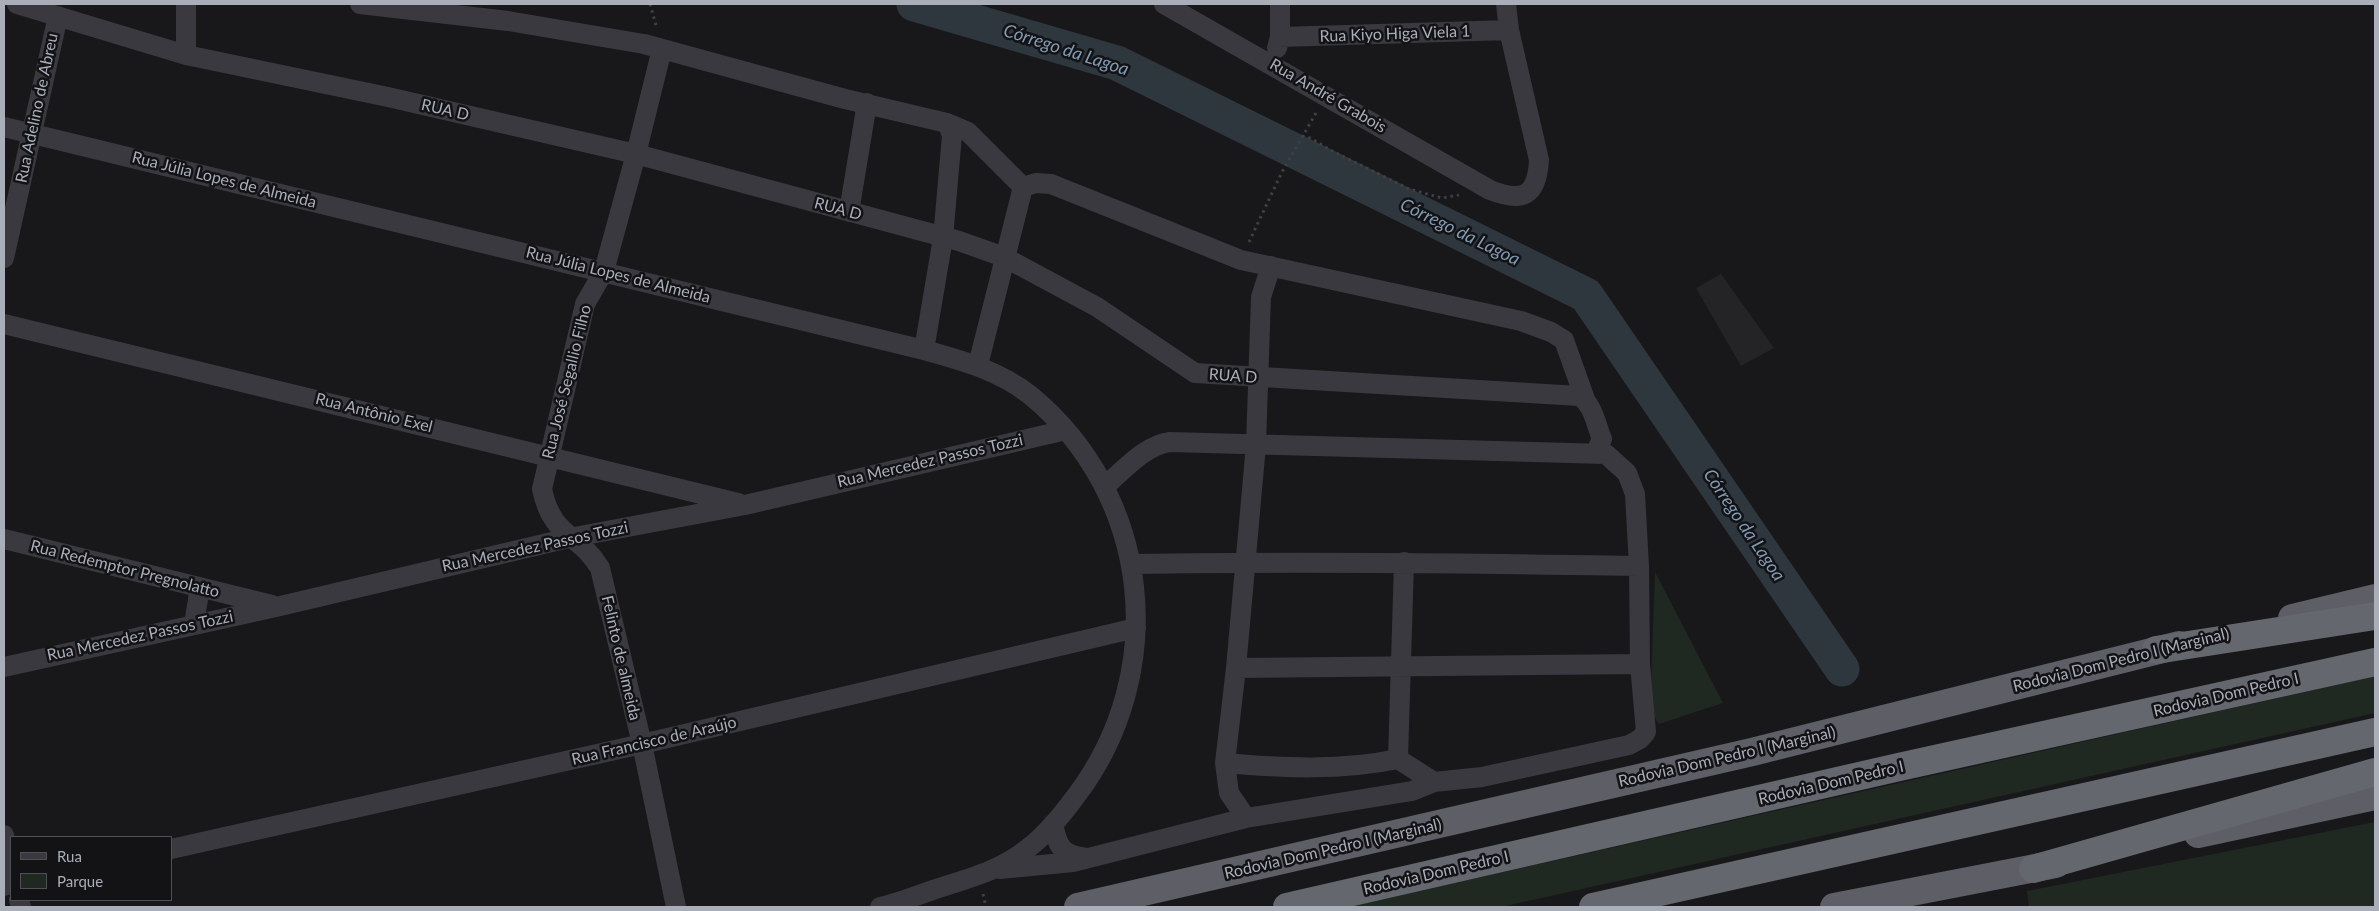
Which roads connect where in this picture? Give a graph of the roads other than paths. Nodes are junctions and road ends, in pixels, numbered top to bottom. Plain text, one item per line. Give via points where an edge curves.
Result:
1 (17, 4) edge
2 (186, 4) edge
3 (360, 4) edge
4 (1164, 4) edge
5 (1280, 4) edge
6 (1506, 4) edge
7 (58, 16) junction
8 (1509, 30) junction
9 (1280, 37) junction
10 (662, 49) junction
11 (186, 55) junction
12 (1273, 64) junction
13 (867, 103) junction
14 (947, 123) junction
15 (4, 127) edge
16 (32, 134) junction
17 (636, 154) junction
18 (1022, 187) junction
19 (849, 212) junction
20 (943, 238) junction
21 (1004, 257) junction
22 (4, 258) edge
23 (1271, 266) junction
24 (604, 271) junction
25 (4, 324) edge
26 (924, 350) junction
27 (978, 365) junction
28 (1257, 378) junction
29 (1585, 399) junction
30 (1066, 430) junction
31 (1256, 445) junction
32 (1596, 452) junction
33 (549, 455) junction
34 (1105, 486) junction
35 (745, 505) junction
36 (570, 538) junction
37 (4, 539) edge
38 (1244, 561) junction
39 (1404, 562) junction
40 (1131, 564) junction
41 (1639, 566) junction
42 (200, 588) junction
43 (2375, 598) edge
44 (276, 606) junction
45 (2375, 616) edge
46 (194, 624) junction
47 (1136, 628) junction
48 (2156, 650) junction
49 (2375, 662) edge
50 (1640, 664) junction
51 (1402, 665) junction
52 (4, 666) edge
53 (1236, 668) junction
54 (2375, 732) edge
55 (642, 744) junction
56 (1398, 759) junction
57 (1225, 763) junction
58 (2375, 772) edge
59 (1434, 782) junction
60 (2375, 796) edge
61 (1246, 818) junction
62 (1053, 824) junction
63 (4, 834) edge
64 (172, 849) edge
65 (1089, 858) junction
66 (10, 862) edge
67 (995, 869) junction
68 (2033, 869) junction
69 (676, 907) edge
70 (880, 907) edge
71 (1078, 907) edge
72 (1287, 907) edge
73 (1594, 907) edge
74 (1834, 907) edge

1 - 7 street, RUA D
2 - 11 street
3 - 10 street via 508,21
4 - 12 street, Rua André Grabois
5 - 9 street
6 - 8 street
7 - 11 street, RUA D
7 - 16 street, Rua Adelino de Abreu
8 - 9 street, Rua Kiyo Higa Viela 1
8 - 12 street, Rua André Grabois via 1539,160 1538,178 1532,189 1521,196 1507,197 1490,190
9 - 12 street
10 - 13 street
10 - 17 street, Rua José Segallio Filho
11 - 17 street, RUA D
13 - 14 street
13 - 19 street
14 - 18 street via 968,132
14 - 20 street via 952,135
15 - 16 street, Rua Júlia Lopes de Almeida
16 - 22 street, Rua Adelino de Abreu
16 - 24 street, Rua Júlia Lopes de Almeida
17 - 19 street, RUA D
17 - 24 street, Rua José Segallio Filho
18 - 21 street
18 - 23 street via 1050,184 1241,260
19 - 20 street, RUA D
20 - 21 street, RUA D
20 - 26 street
21 - 27 street
21 - 28 street, RUA D via 1097,307 1195,373
23 - 28 street via 1262,297
23 - 29 street via 1521,321 1551,332 1564,340
24 - 26 street, Rua Júlia Lopes de Almeida
24 - 33 street, Rua José Segallio Filho via 585,304
25 - 33 street, Rua Antônio Exel
26 - 27 street, Rua Júlia Lopes de Almeida
27 - 30 street, Rua Júlia Lopes de Almeida via 1029,394
28 - 29 street, RUA D via 1579,396
28 - 31 street
29 - 32 street via 1602,439
30 - 34 street, Rua Júlia Lopes de Almeida
30 - 35 street, Rua Mercedez Passos Tozzi
31 - 32 street
31 - 34 street via 1158,443
31 - 38 street
32 - 41 street via 1606,454 1627,472 1635,494
33 - 35 street, Rua Antônio Exel
33 - 36 street, Rua José Segallio Filho via 542,489 544,502 555,524
34 - 40 street, Rua Júlia Lopes de Almeida via 1121,524
35 - 36 street, Rua Mercedez Passos Tozzi
36 - 44 street, Rua Mercedez Passos Tozzi
36 - 55 street, Felinto de almeida via 600,568
37 - 42 street, Rua Redemptor Pregnolatto
38 - 39 street
38 - 40 street
38 - 53 street
39 - 41 street
39 - 51 street
40 - 47 street, Rua Júlia Lopes de Almeida
41 - 50 street
42 - 44 street, Rua Redemptor Pregnolatto
42 - 46 street
43 - 48 highway, Rodovia Dom Pedro I (Marginal)
44 - 46 street, Rua Mercedez Passos Tozzi
45 - 48 highway
46 - 52 street, Rua Mercedez Passos Tozzi
47 - 55 street, Rua Francisco de Araújo
47 - 62 street, Rua Júlia Lopes de Almeida via 1131,681 1108,746 1088,780
48 - 71 highway, Rodovia Dom Pedro I (Marginal) via 1752,752
49 - 72 highway, Rodovia Dom Pedro I
50 - 51 street
50 - 59 street via 1646,732 1640,739 1629,745 1482,778
51 - 53 street
51 - 56 street
53 - 57 street
54 - 73 highway
55 - 64 street, Rua Francisco de Araújo
55 - 69 street, Felinto de almeida
56 - 57 street via 1372,764 1284,768
56 - 59 street
57 - 61 street via 1229,793
58 - 68 highway
59 - 61 street via 1412,792
60 - 68 highway
61 - 65 street
62 - 65 street via 1059,846 1066,853
62 - 67 street, Rua Júlia Lopes de Almeida via 1028,849
63 - 66 street
65 - 67 street
67 - 70 street
68 - 74 highway

